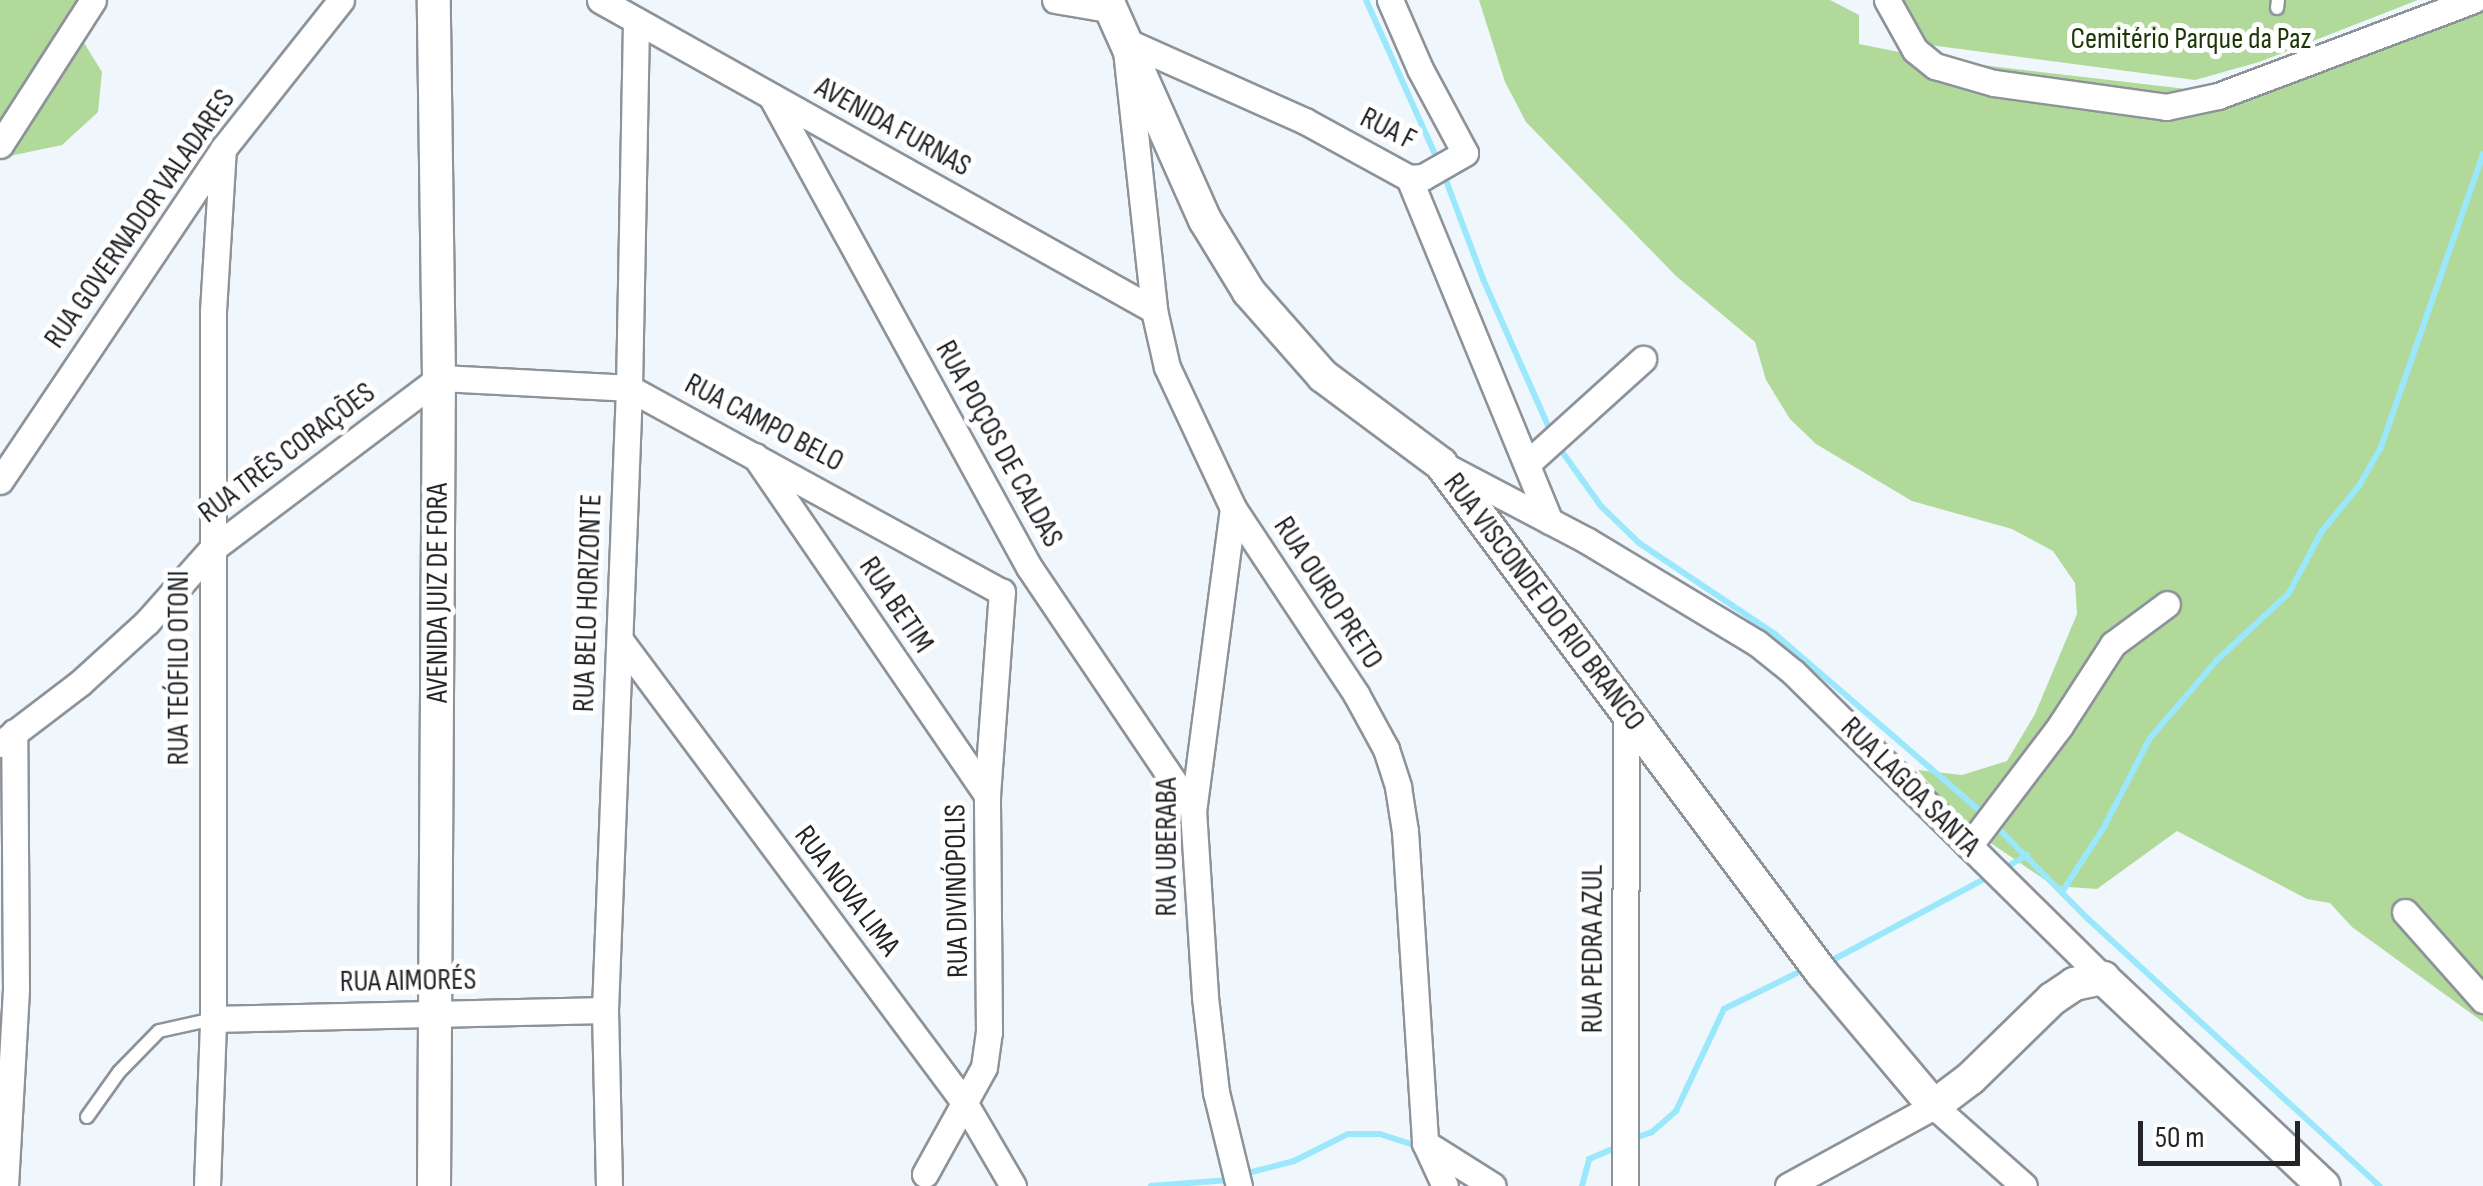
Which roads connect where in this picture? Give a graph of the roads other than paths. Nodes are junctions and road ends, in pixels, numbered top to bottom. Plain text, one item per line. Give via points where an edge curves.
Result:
1 (93, 0) edge
2 (340, 0) edge
3 (434, 0) edge
4 (600, 0) edge
5 (1054, 0) edge
6 (1390, 0) edge
7 (1887, 0) edge
8 (2474, 0) edge
9 (1107, 4) edge
10 (636, 23) junction
11 (1126, 41) junction
12 (771, 96) junction
13 (0, 145) edge
14 (223, 149) junction
15 (1409, 178) junction
16 (1154, 310) junction
17 (1642, 359) dead end
18 (439, 378) junction
19 (629, 388) junction
20 (753, 452) junction
21 (1529, 462) junction
22 (1441, 464) junction
23 (0, 481) edge
24 (1234, 508) junction
25 (1550, 521) junction
26 (212, 550) junction
27 (1029, 567) junction
28 (1002, 592) junction
29 (2167, 604) dead end
30 (620, 640) junction
31 (1626, 713) junction
32 (7, 738) edge
33 (986, 795) junction
34 (1194, 810) junction
35 (1969, 846) junction
36 (2405, 912) dead end
37 (2103, 978) junction
38 (8, 995) edge
39 (2483, 1000) edge
40 (604, 1010) junction
41 (436, 1012) junction
42 (213, 1020) junction
43 (964, 1102) junction
44 (1934, 1106) junction
45 (87, 1118) dead end
46 (1424, 1143) junction
47 (925, 1174) dead end
48 (5, 1186) edge
49 (207, 1186) edge
50 (434, 1186) edge
51 (609, 1186) edge
52 (1013, 1186) edge
53 (1239, 1186) edge
54 (1445, 1186) edge
55 (1492, 1186) edge
56 (1625, 1186) edge
57 (1788, 1186) edge
58 (2024, 1186) edge
59 (2324, 1186) edge

1 - 13 street
2 - 14 street, RUA GOVERNADOR VALADARES
3 - 18 street, AVENIDA JUIZ DE FORA
4 - 10 street, AVENIDA FURNAS
5 - 9 street
6 - 15 street, RUA F via 1465,153 1432,174
7 - 8 street via 1916,50 1935,66 1994,83 2166,107 2218,96
9 - 11 street, RUA VISCONDE DO RIO BRANCO
10 - 12 street, AVENIDA FURNAS
10 - 19 street, RUA BELO HORIZONTE
11 - 15 street, RUA F via 1305,121
11 - 16 street, RUA OURO PRETO
11 - 22 street, RUA VISCONDE DO RIO BRANCO via 1205,220 1249,292 1323,376
12 - 16 street, AVENIDA FURNAS
12 - 27 street, RUA POÇOS DE CALDAS
14 - 23 street, RUA GOVERNADOR VALADARES
14 - 26 street, RUA TEÓFILO OTONI via 213,311
15 - 21 street
16 - 24 street, RUA OURO PRETO via 1179,397
17 - 21 street
18 - 19 street, RUA CAMPO BELO
18 - 26 street, RUA TRÊS CORAÇÕES
18 - 41 street, AVENIDA JUIZ DE FORA
19 - 20 street, RUA CAMPO BELO
19 - 30 street, RUA BELO HORIZONTE
20 - 28 street, RUA CAMPO BELO
20 - 33 street, RUA BETIM
21 - 25 street
22 - 25 street, RUA LAGOA SANTA
22 - 31 street, RUA VISCONDE DO RIO BRANCO
24 - 34 street, RUA UBERABA
24 - 46 street, RUA OURO PRETO via 1356,694 1398,787
25 - 35 street, RUA LAGOA SANTA via 1757,643
26 - 32 street, RUA TRÊS CORAÇÕES via 147,622
26 - 42 street, RUA TEÓFILO OTONI
27 - 28 street
27 - 34 street, RUA POÇOS DE CALDAS
28 - 33 street, RUA DIVINÓPOLIS
29 - 35 street via 2112,644
30 - 40 street, RUA BELO HORIZONTE
30 - 43 street, RUA NOVA LIMA
31 - 44 street, RUA VISCONDE DO RIO BRANCO via 1871,1036
31 - 56 street, RUA PEDRA AZUL
32 - 38 street
33 - 43 street, RUA DIVINÓPOLIS via 989,1032 984,1067
34 - 53 street, RUA UBERABA via 1204,996 1216,1092
35 - 37 street, RUA LAGOA SANTA
36 - 39 street
37 - 44 street via 2074,984 2052,1000
37 - 59 street, RUA LAGOA SANTA
38 - 48 street
40 - 41 street, RUA AIMORÉS
40 - 51 street, RUA BELO HORIZONTE
41 - 42 street, RUA AIMORÉS
41 - 50 street, AVENIDA JUIZ DE FORA
42 - 45 lane via 159,1031
42 - 49 street, RUA TEÓFILO OTONI
43 - 47 street, RUA DIVINÓPOLIS
43 - 52 street, RUA NOVA LIMA
44 - 57 street
44 - 58 street, RUA VISCONDE DO RIO BRANCO
46 - 54 street, RUA OURO PRETO
46 - 55 street

